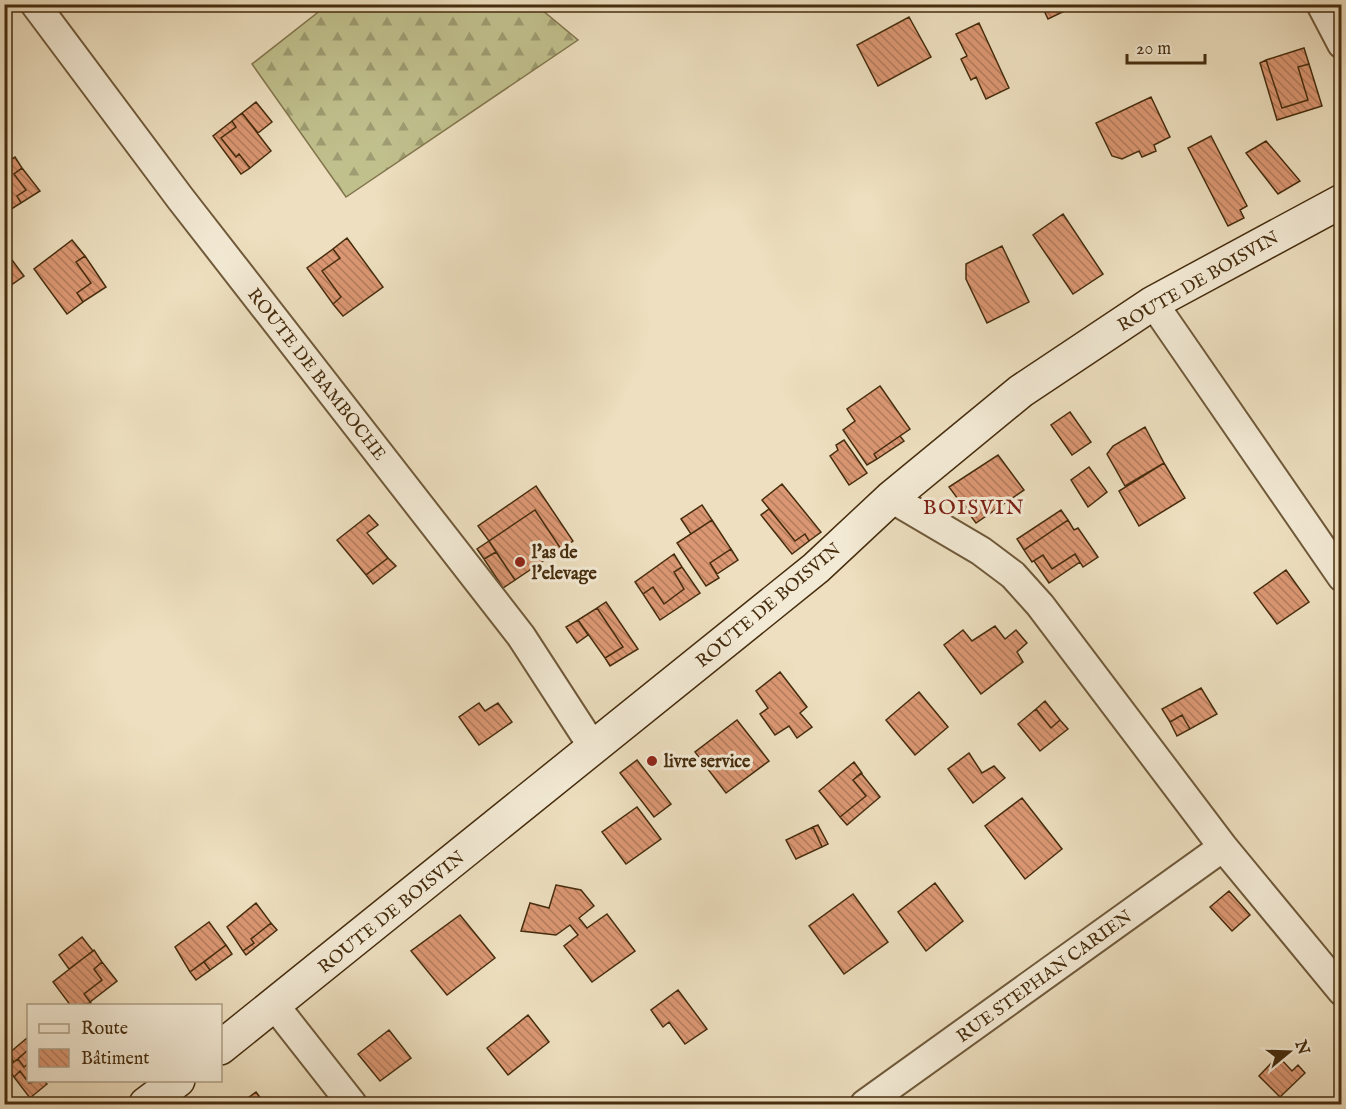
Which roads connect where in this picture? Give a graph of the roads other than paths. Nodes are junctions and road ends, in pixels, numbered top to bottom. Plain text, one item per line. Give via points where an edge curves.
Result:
1 (35, 4) edge
2 (1321, 4) edge
3 (1341, 44) edge
4 (1341, 201) edge
5 (1153, 303) junction
6 (891, 498) junction
7 (1341, 576) edge
8 (593, 747) junction
9 (1223, 848) junction
10 (1341, 991) edge
11 (275, 1006) junction
12 (222, 1046) edge
13 (175, 1082) edge
14 (146, 1104) edge
15 (352, 1104) edge
16 (865, 1104) edge

1 - 8 street, ROUTE DE BAMBOCHE via 180,198 522,636
2 - 3 street
4 - 5 main road, ROUTE DE BOISVIN
5 - 6 main road, ROUTE DE BOISVIN via 1021,391
5 - 7 street
6 - 8 main road, ROUTE DE BOISVIN via 816,568
6 - 9 street via 1013,574
8 - 11 main road, ROUTE DE BOISVIN
9 - 10 street
9 - 16 street, RUE STEPHAN CARIEN
11 - 12 main road, ROUTE DE BOISVIN
11 - 15 street
13 - 14 main road

